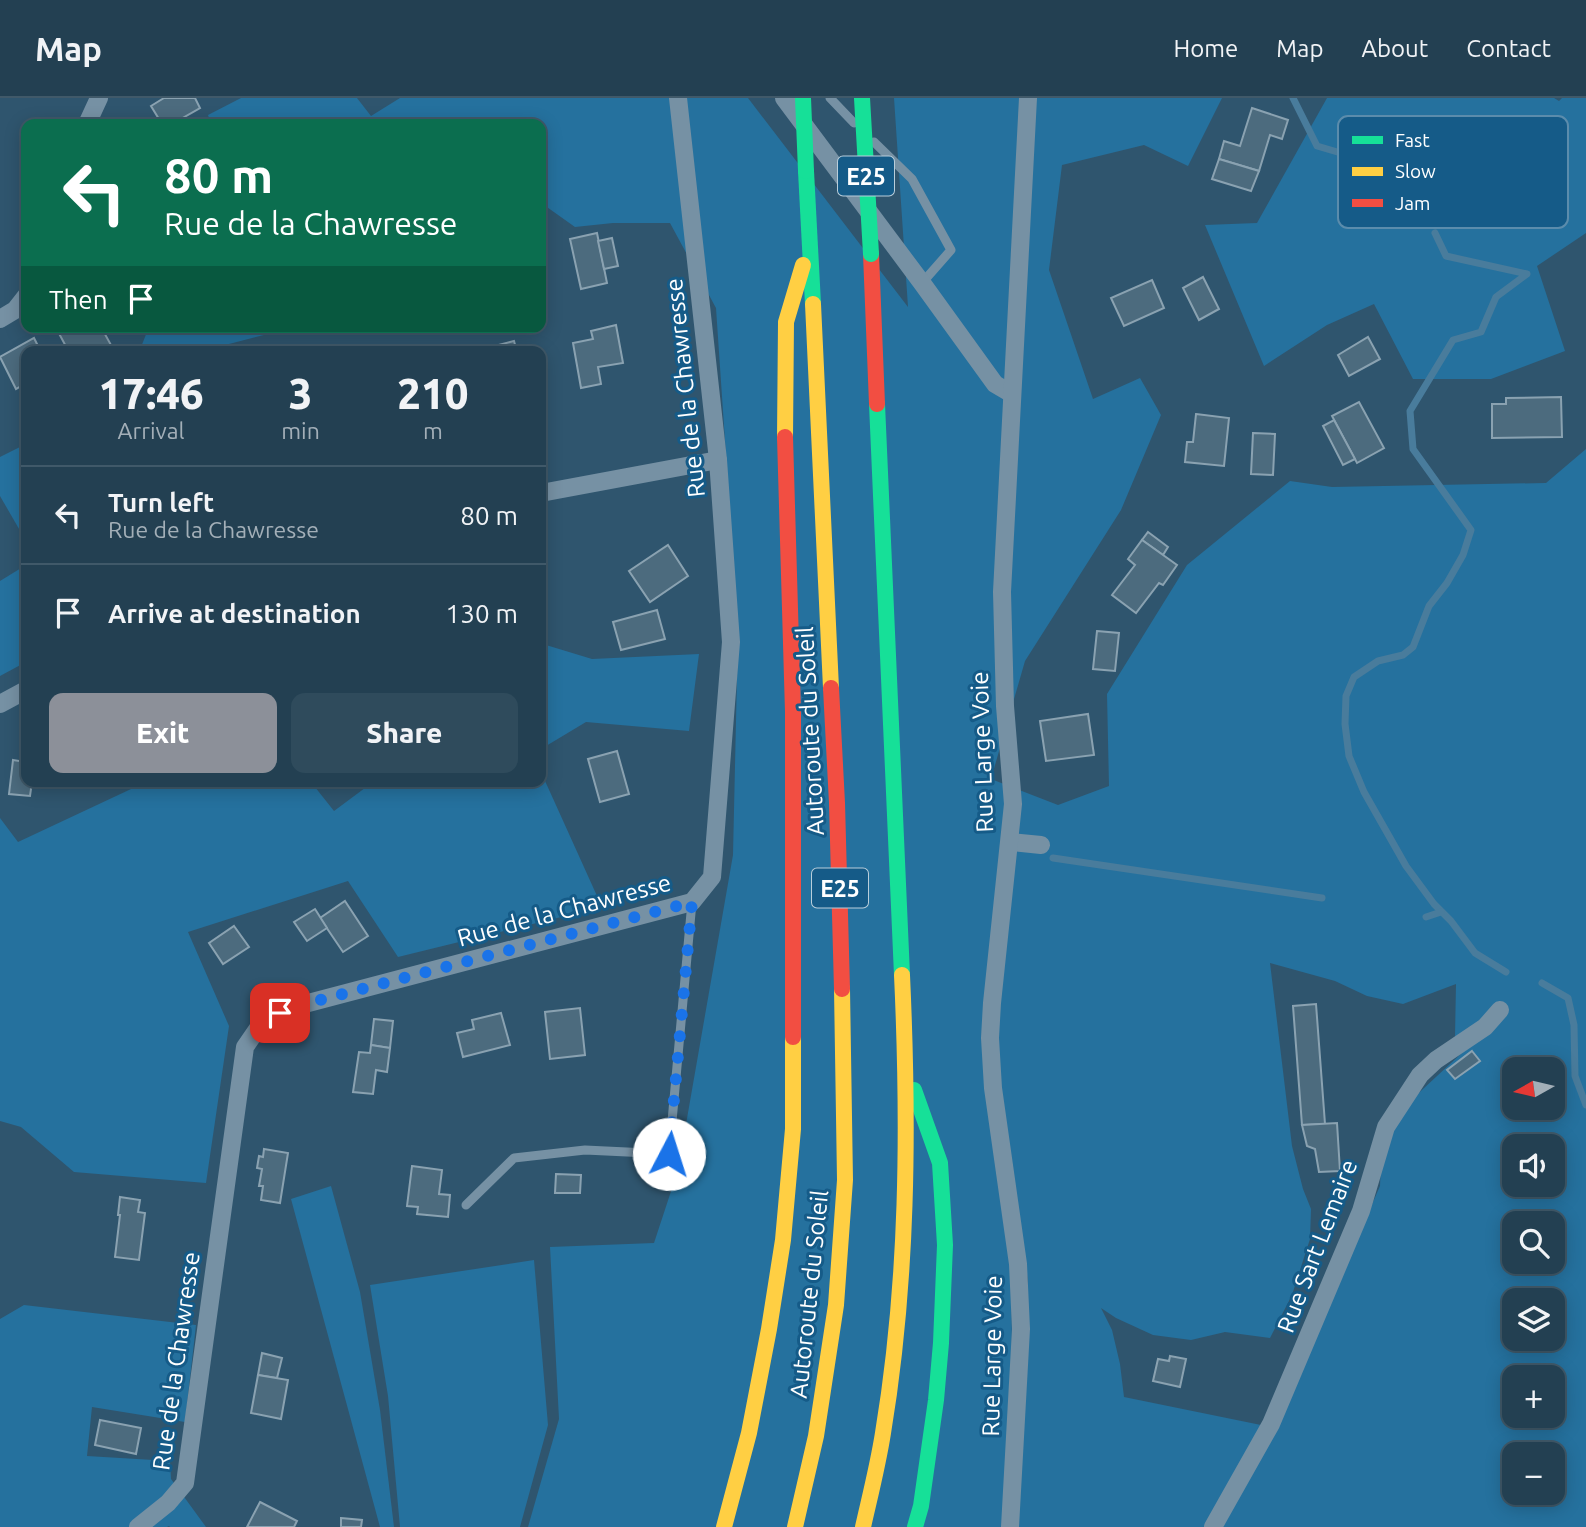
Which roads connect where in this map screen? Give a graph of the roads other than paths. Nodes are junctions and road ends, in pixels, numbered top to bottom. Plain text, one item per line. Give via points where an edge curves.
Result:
1 (99, 98) edge
2 (678, 98) edge
3 (784, 98) edge
4 (803, 98) edge
5 (830, 98) edge
6 (862, 98) edge
7 (1028, 98) edge
8 (89, 119) edge
9 (810, 245) junction
10 (922, 283) junction
11 (21, 302) edge
12 (0, 319) edge
13 (1012, 394) junction
14 (718, 460) junction
15 (546, 492) edge
16 (21, 693) edge
17 (0, 704) edge
18 (1010, 842) junction
19 (1041, 845) dead end
20 (692, 902) junction
21 (1500, 1010) dead end
22 (906, 1068) junction
23 (466, 1205) dead end
24 (138, 1527) edge
25 (724, 1527) edge
26 (795, 1527) edge
27 (863, 1527) edge
28 (915, 1527) edge
29 (1010, 1527) edge
30 (1213, 1527) edge

1 - 8 street
2 - 14 street, Rue de la Chawresse
3 - 10 street
4 - 9 highway, Autoroute du Soleil / E25, bridge
5 - 10 lane via 912,179 950,250
6 - 22 highway, E25, bridge
7 - 13 street, Rue Large Voie
9 - 25 highway via 786,322 793,1129 769,1329 749,1433
9 - 26 highway, Autoroute du Soleil / E25 via 837,803 845,1180 835,1305 816,1436
10 - 13 street via 995,384
11 - 12 street
13 - 18 street, Rue Large Voie via 1002,592 1013,804
14 - 15 street
14 - 20 street, Rue de la Chawresse via 731,642 712,877
16 - 17 street
18 - 19 street
18 - 29 street, Rue Large Voie via 990,1038 1020,1290
20 - 23 lane via 669,1154 586,1150 514,1158
20 - 24 street, Rue de la Chawresse via 297,1006 263,1021 245,1046 185,1483
21 - 30 street, Rue Sart Lemaire via 1485,1027 1420,1075 1386,1127 1361,1211 1272,1424
22 - 27 highway, E25 via 905,1209 897,1326 883,1434
22 - 28 highway via 940,1163 945,1245 936,1401

